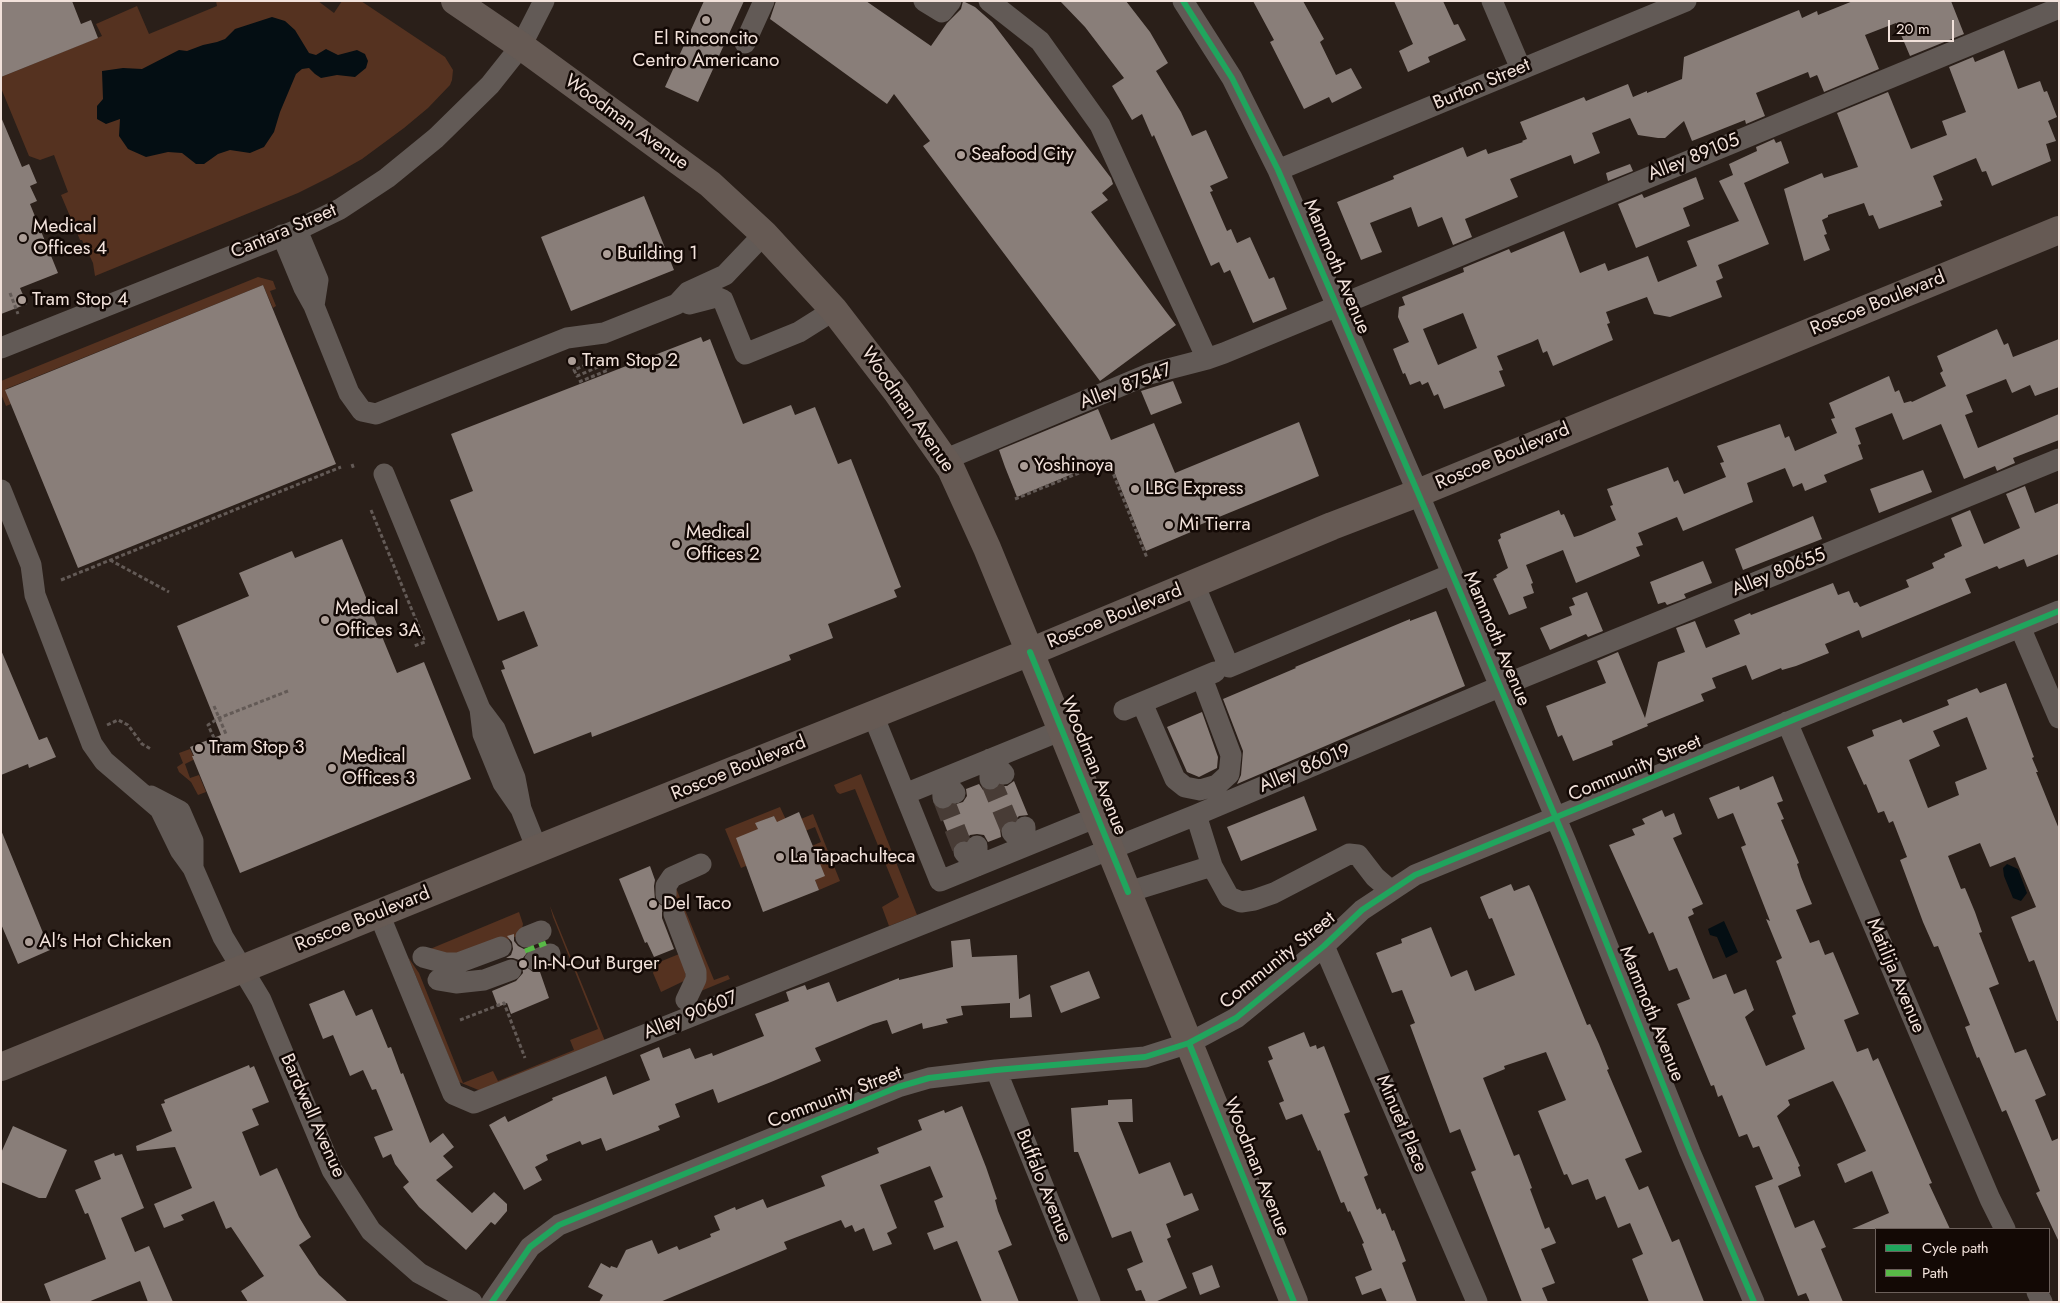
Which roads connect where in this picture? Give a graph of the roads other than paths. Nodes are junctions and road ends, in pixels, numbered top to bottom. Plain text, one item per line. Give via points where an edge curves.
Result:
1 (455, 1) edge
2 (544, 1) edge
3 (764, 1) edge
4 (924, 1) edge
5 (951, 1) edge
6 (989, 1) edge
7 (1183, 1) edge
8 (1492, 1) edge
9 (1686, 1) edge
10 (2055, 12) edge
11 (745, 43) dead end
12 (521, 46) junction
13 (1521, 68) junction
14 (1278, 170) junction
15 (2059, 230) edge
16 (290, 232) junction
17 (764, 234) junction
18 (677, 304) junction
19 (1336, 306) junction
20 (834, 310) junction
21 (1, 348) edge
22 (1207, 359) junction
23 (2059, 459) edge
24 (944, 460) junction
25 (384, 474) dead end
26 (1, 490) edge
27 (1418, 493) junction
28 (1452, 574) junction
29 (1194, 584) junction
30 (2059, 612) edge
31 (2020, 627) junction
32 (1030, 652) junction
33 (1229, 667) junction
34 (1202, 678) junction
35 (1499, 687) junction
36 (874, 715) junction
37 (2059, 718) edge
38 (1786, 722) junction
39 (1062, 730) junction
40 (905, 794) junction
41 (1196, 815) junction
42 (1098, 817) junction
43 (1555, 818) junction
44 (537, 849) junction
45 (1110, 849) junction
46 (701, 864) dead end
47 (1212, 866) junction
48 (1390, 890) junction
49 (1128, 892) junction
50 (379, 914) junction
51 (1324, 946) junction
52 (501, 947) dead end
53 (423, 957) dead end
54 (243, 969) junction
55 (511, 970) dead end
56 (438, 980) dead end
57 (686, 1000) dead end
58 (1190, 1043) junction
59 (1, 1067) edge
60 (996, 1070) junction
61 (2004, 1228) edge
62 (472, 1302) edge
63 (492, 1302) edge
64 (1090, 1302) edge
65 (1294, 1302) edge
66 (1477, 1302) edge
67 (1754, 1302) edge

1 - 12 main road, Woodman Avenue
2 - 12 street, Cantara Street
3 - 11 street
4 - 5 street via 942,12
6 - 22 street via 1040,40 1100,126
7 - 14 street, Mammoth Avenue via 1232,78
8 - 13 street
9 - 13 street, Burton Street
10 - 19 street, Alley 89105
12 - 16 street, Cantara Street via 490,85 436,138 387,178 340,209
12 - 17 main road, Woodman Avenue via 710,184
13 - 14 street, Burton Street
14 - 19 street, Mammoth Avenue
15 - 27 main road, Roscoe Boulevard
16 - 18 street via 304,288 353,400 362,411 376,414 567,338 604,333
16 - 21 street, Cantara Street
17 - 18 street via 725,275 688,292
17 - 20 main road, Woodman Avenue
18 - 20 street via 720,298 725,303 745,354 799,332
19 - 22 street, Alley 87547
19 - 27 street, Mammoth Avenue
20 - 24 main road, Woodman Avenue via 898,392
22 - 24 street, Alley 87547 via 1149,374
23 - 35 street, Alley 80655
24 - 32 main road, Woodman Avenue via 987,548
25 - 44 street via 480,709 495,729 515,778 521,809
26 - 54 street, Bardwell Avenue via 31,565 35,595 92,744 104,761 160,809 180,850 193,868 223,938
27 - 28 street, Mammoth Avenue
27 - 29 main road, Roscoe Boulevard
28 - 33 street
28 - 35 street, Mammoth Avenue
29 - 32 main road, Roscoe Boulevard
29 - 33 street
30 - 31 street, Community Street
31 - 37 street
31 - 38 street, Community Street
32 - 36 main road, Roscoe Boulevard
32 - 39 main road, Woodman Avenue
33 - 34 street
34 - 34 street via 1231,755 1229,774 1217,785 1200,790 1185,787 1175,779 1133,707
35 - 41 street, Alley 86019
35 - 43 street, Mammoth Avenue
36 - 40 street
36 - 44 main road, Roscoe Boulevard
38 - 43 street, Community Street
38 - 61 street, Matilija Avenue
39 - 40 street via 995,771 947,790
39 - 42 main road, Woodman Avenue
40 - 42 street via 940,881 973,855 1020,835
41 - 45 street, Alley 86019
41 - 47 street
42 - 45 main road, Woodman Avenue
43 - 48 street, Community Street via 1415,875
43 - 67 street, Mammoth Avenue
44 - 50 main road, Roscoe Boulevard
45 - 49 main road, Woodman Avenue
45 - 50 street, Alley 90607 via 474,1103 453,1094
46 - 57 street via 672,878 666,886 696,972
47 - 48 street via 1229,897 1241,902 1274,893 1349,854 1358,855
47 - 49 street
48 - 51 street, Community Street via 1362,910
49 - 58 main road, Woodman Avenue
50 - 54 main road, Roscoe Boulevard
51 - 58 street, Community Street via 1236,1018
51 - 66 street, Minuet Place
52 - 53 street via 458,963
54 - 59 main road, Roscoe Boulevard
54 - 62 street, Bardwell Avenue via 265,1009 332,1170 371,1231 419,1273
55 - 56 street via 484,980 456,983
58 - 60 street, Community Street via 1145,1056
58 - 65 main road, Woodman Avenue
60 - 63 street, Community Street via 929,1078 898,1087 559,1225 530,1247
60 - 64 street, Buffalo Avenue

